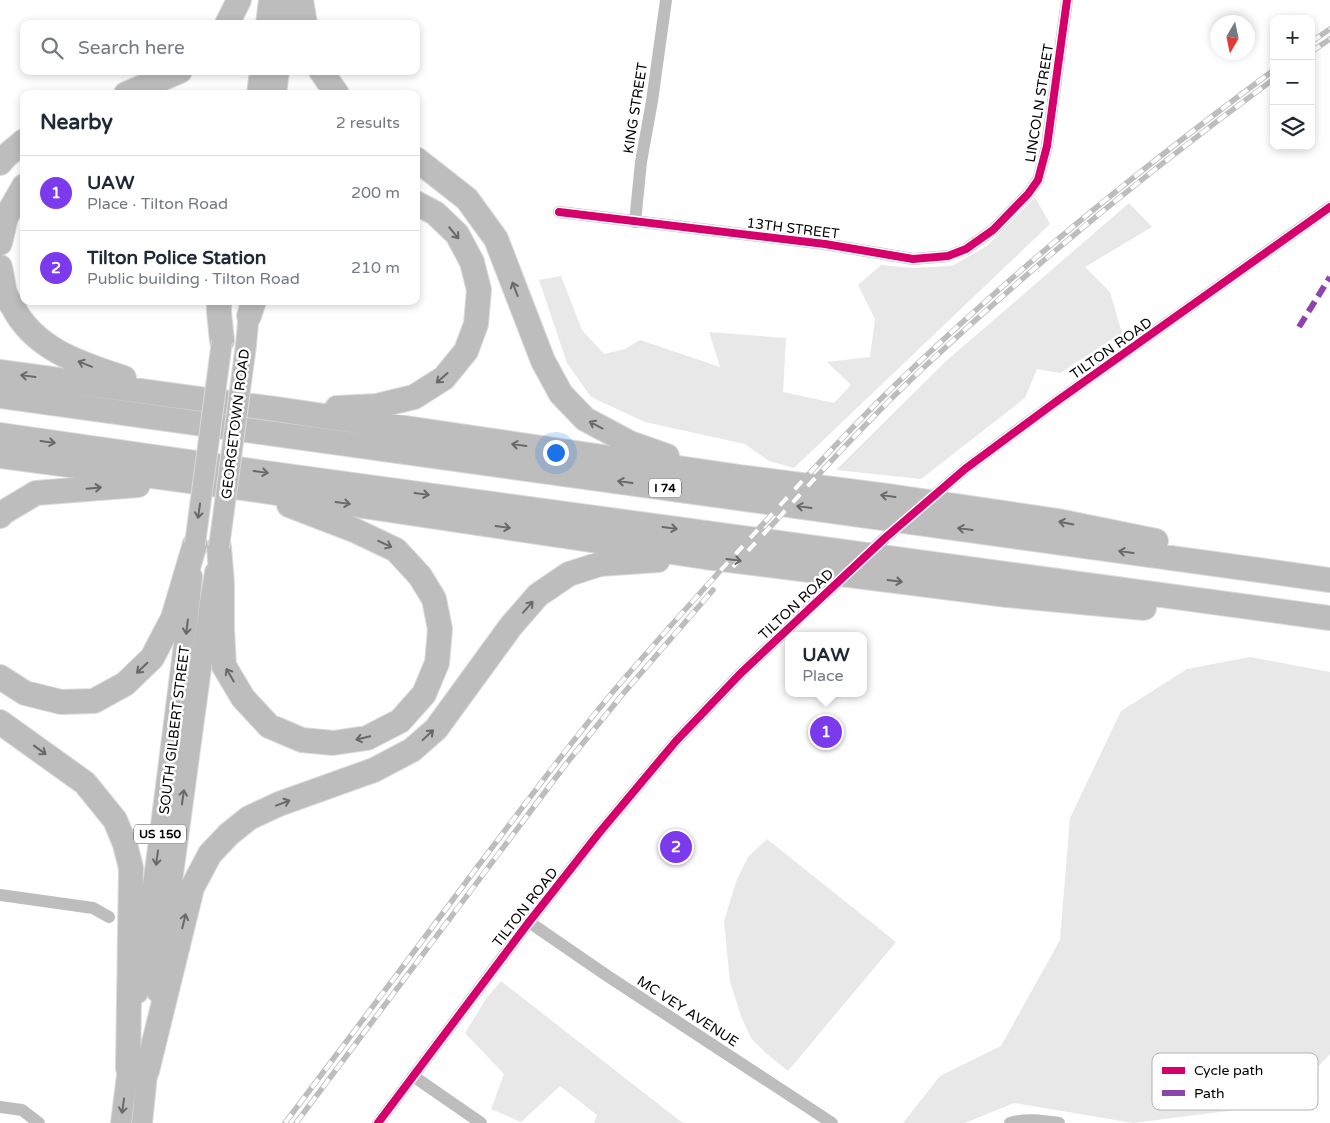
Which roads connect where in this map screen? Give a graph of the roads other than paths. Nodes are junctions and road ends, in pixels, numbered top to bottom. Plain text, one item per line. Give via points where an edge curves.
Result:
1 (239, 0) edge
2 (269, 0) edge
3 (289, 0) edge
4 (301, 0) edge
5 (666, 0) edge
6 (1067, 0) edge
7 (229, 20) edge
8 (266, 20) edge
9 (286, 20) edge
10 (304, 20) edge
11 (171, 75) edge
12 (259, 75) edge
13 (278, 75) edge
14 (324, 75) edge
15 (135, 90) edge
16 (258, 90) edge
17 (277, 90) edge
18 (334, 90) edge
19 (20, 145) edge
20 (420, 162) edge
21 (0, 163) edge
22 (20, 193) edge
23 (420, 205) edge
24 (1330, 207) edge
25 (559, 212) dead end
26 (635, 222) junction
27 (0, 243) edge
28 (948, 256) joint
29 (0, 267) edge
30 (219, 305) edge
31 (229, 305) edge
32 (251, 306) edge
33 (222, 341) junction
34 (0, 372) edge
35 (0, 396) edge
36 (181, 397) junction
37 (282, 410) junction
38 (0, 435) edge
39 (0, 456) edge
40 (740, 477) junction
41 (183, 481) junction
42 (242, 488) junction
43 (0, 516) edge
44 (195, 544) junction
45 (219, 547) junction
46 (705, 557) junction
47 (1324, 579) edge
48 (1330, 618) edge
49 (1330, 626) edge
50 (0, 677) edge
51 (0, 722) edge
52 (0, 895) edge
53 (109, 917) dead end
54 (529, 922) junction
55 (138, 1069) junction
56 (413, 1076) junction
57 (0, 1107) edge
58 (39, 1123) edge
59 (120, 1123) edge
60 (142, 1123) edge
61 (378, 1123) edge
62 (481, 1123) edge
63 (832, 1123) edge
64 (1010, 1123) edge
65 (1059, 1123) edge

1 - 7 highway
2 - 8 main road
3 - 9 main road
4 - 10 highway
5 - 26 street, KING STREET
6 - 28 street, LINCOLN STREET via 1047,146 1038,180 992,230 966,249
11 - 15 highway
12 - 16 main road
13 - 17 main road
14 - 18 highway
19 - 21 highway
40 -> 20 highway via 630,443 585,419 561,394 543,361 496,239 467,199
22 - 27 highway via 6,217
23 -> 37 highway via 435,214 456,234 472,262 479,290 476,324 466,352 444,378 414,397 377,406
24 - 54 street, TILTON ROAD, bridge via 965,469 885,538 741,673 676,741
25 - 26 street, 13TH STREET
26 - 28 street, 13TH STREET via 825,244 912,259
36 -> 29 highway via 90,367 37,339 19,319 6,294
30 - 33 highway
31 - 33 main road, GEORGETOWN ROAD / US 150
32 - 45 main road, GEORGETOWN ROAD / US 150, bridge
33 -> 44 main road, GEORGETOWN ROAD / US 150, bridge
36 -> 34 highway
47 -> 35 highway, I 74
36 - 37 highway
40 -> 37 highway
38 -> 48 highway
39 - 41 highway
47 -> 40 highway via 1058,521
41 - 42 highway
43 -> 41 highway via 36,493
42 -> 45 highway via 354,530 396,550 420,576 434,599 440,629 437,663 424,694 400,721 367,738 333,743 302,740 269,726 243,698 224,666
42 -> 46 highway
44 -> 50 highway via 173,618 152,658 126,684 94,701 60,702 25,693
44 -> 55 main road, SOUTH GILBERT STREET / US 150 via 159,841
55 -> 45 main road, SOUTH GILBERT STREET / US 150 via 180,815
46 -> 49 highway via 1007,595
55 -> 46 highway via 192,888 210,854 229,834 249,818 279,804 374,770 412,750 436,729 511,626 538,595 569,574 600,564
51 -> 55 highway via 85,783 115,820 125,844 131,868
52 - 53 street via 93,908
54 - 56 street, TILTON ROAD
54 - 63 street, MC VEY AVENUE
55 -> 59 main road, SOUTH GILBERT STREET / US 150
55 - 60 main road, SOUTH GILBERT STREET / US 150
56 - 61 street, TILTON ROAD
56 - 62 street
57 - 58 street via 22,1110
64 - 65 street via 1040,1120

